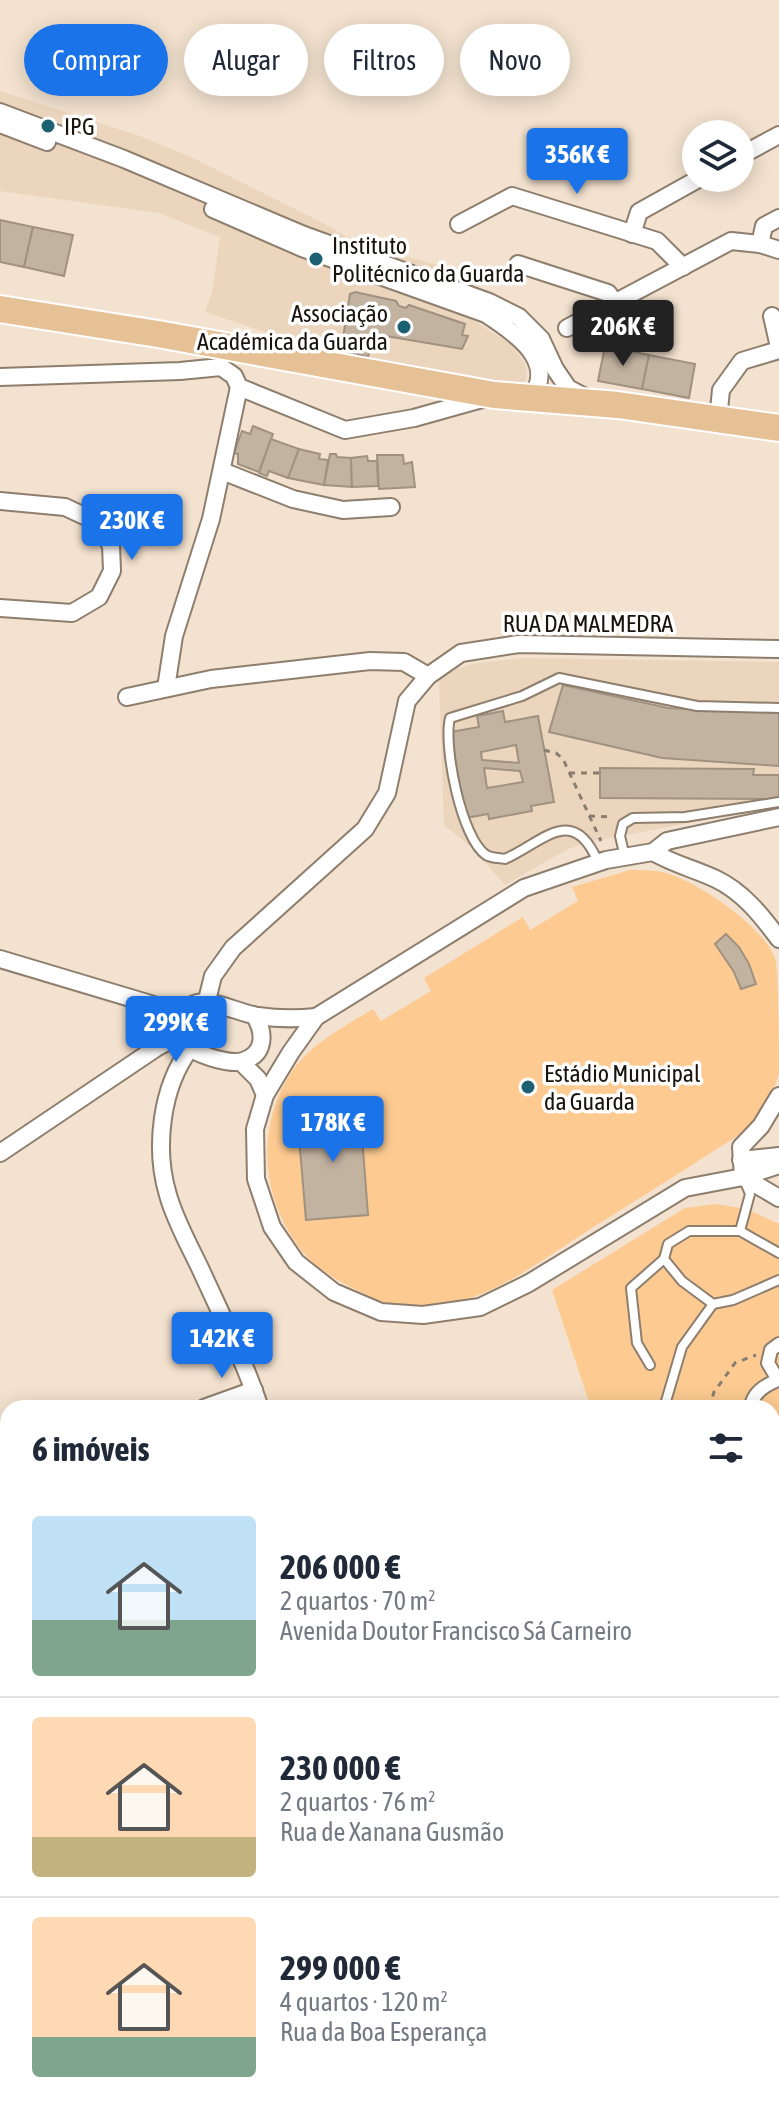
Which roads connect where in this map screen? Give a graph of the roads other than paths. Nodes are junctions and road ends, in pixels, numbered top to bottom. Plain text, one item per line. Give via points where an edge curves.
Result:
1 (0, 112) edge
2 (0, 124) edge
3 (779, 135) edge
4 (754, 148) edge
5 (682, 188) edge
6 (779, 218) edge
7 (459, 224) dead end
8 (632, 234) junction
9 (760, 244) junction
10 (779, 250) edge
11 (518, 264) dead end
12 (683, 267) junction
13 (615, 303) junction
14 (488, 308) junction
15 (0, 309) edge
16 (772, 316) dead end
17 (567, 328) dead end
18 (189, 339) junction
19 (779, 349) edge
20 (223, 357) junction
21 (180, 371) junction
22 (0, 377) edge
23 (239, 387) junction
24 (549, 393) junction
25 (494, 395) junction
26 (718, 420) junction
27 (779, 428) edge
28 (222, 471) junction
29 (0, 501) edge
30 (391, 507) dead end
31 (0, 608) edge
32 (779, 649) edge
33 (428, 676) junction
34 (166, 688) junction
35 (127, 697) dead end
36 (779, 708) edge
37 (779, 802) edge
38 (772, 819) edge
39 (779, 833) edge
40 (653, 852) junction
41 (625, 857) junction
42 (602, 861) junction
43 (779, 939) edge
44 (0, 959) edge
45 (207, 1000) junction
46 (184, 1014) junction
47 (254, 1015) junction
48 (316, 1017) junction
49 (185, 1042) junction
50 (241, 1062) junction
51 (265, 1095) junction
52 (779, 1096) edge
53 (0, 1153) edge
54 (779, 1156) edge
55 (741, 1160) junction
56 (779, 1165) edge
57 (743, 1177) junction
58 (779, 1198) edge
59 (740, 1231) junction
60 (779, 1253) edge
61 (664, 1259) junction
62 (779, 1280) edge
63 (713, 1304) junction
64 (775, 1347) edge
65 (650, 1365) dead end
66 (254, 1390) junction
67 (226, 1400) edge
68 (257, 1400) edge
69 (666, 1400) edge
70 (753, 1400) edge

1 - 14 street
2 - 14 street via 126,170 302,248
3 - 4 street
5 - 8 street via 639,212
6 - 9 street via 764,226
7 - 8 street via 512,196
8 - 12 street via 657,241
9 - 10 street
9 - 12 street via 731,241
11 - 13 street via 608,293
12 - 13 street
13 - 17 street
14 - 24 street via 529,349
14 - 24 street via 519,317 541,339 555,369
15 - 18 main road
16 - 19 street
18 - 20 main road
18 - 21 street
19 - 26 street via 742,361 721,390
20 - 21 street
20 - 23 street
20 - 25 main road
21 - 22 street
23 - 25 street via 345,430 453,409
23 - 28 street
24 - 25 main road
24 - 26 main road
26 - 27 main road
28 - 30 street via 293,499 343,510
28 - 34 street via 174,636
29 - 31 street via 65,507 93,520 111,545 112,571 99,597 72,613
32 - 33 street, RUA DA MALMEDRA via 519,644 461,653
33 - 34 street via 404,662 370,661
33 - 45 street, RUA DA MALMEDRA via 407,701 387,793 365,829 233,948 213,976
34 - 35 street
36 - 42 lane via 697,706 559,678 522,696 450,718 446,734 463,819 487,856 505,859 552,831 572,830
37 - 41 lane via 685,817 633,818 623,824 620,836
38 - 39 street
38 - 40 street via 667,841
40 - 41 street
40 - 43 street via 742,895
41 - 42 street
42 - 48 street via 524,888
44 - 46 street
45 - 46 street
45 - 47 street
46 - 49 street
47 - 48 street
47 - 50 street via 263,1029 262,1043 256,1055
48 - 51 street
49 - 50 street
49 - 53 street via 156,1048
49 - 66 street via 166,1107 161,1149 167,1194
50 - 51 street
51 - 57 street via 255,1129 256,1179 272,1227 296,1262 334,1292 381,1312 423,1315 480,1307 685,1188
52 - 55 street via 741,1147
54 - 55 street
55 - 57 street
56 - 57 street
57 - 58 street
57 - 59 lane via 750,1194
59 - 60 lane
59 - 61 lane via 689,1231 668,1244
61 - 63 lane via 682,1281
61 - 65 lane via 631,1288 637,1343
62 - 63 lane
63 - 69 lane via 682,1347
64 - 70 street via 768,1363 778,1380 764,1386
66 - 67 street
66 - 68 street

